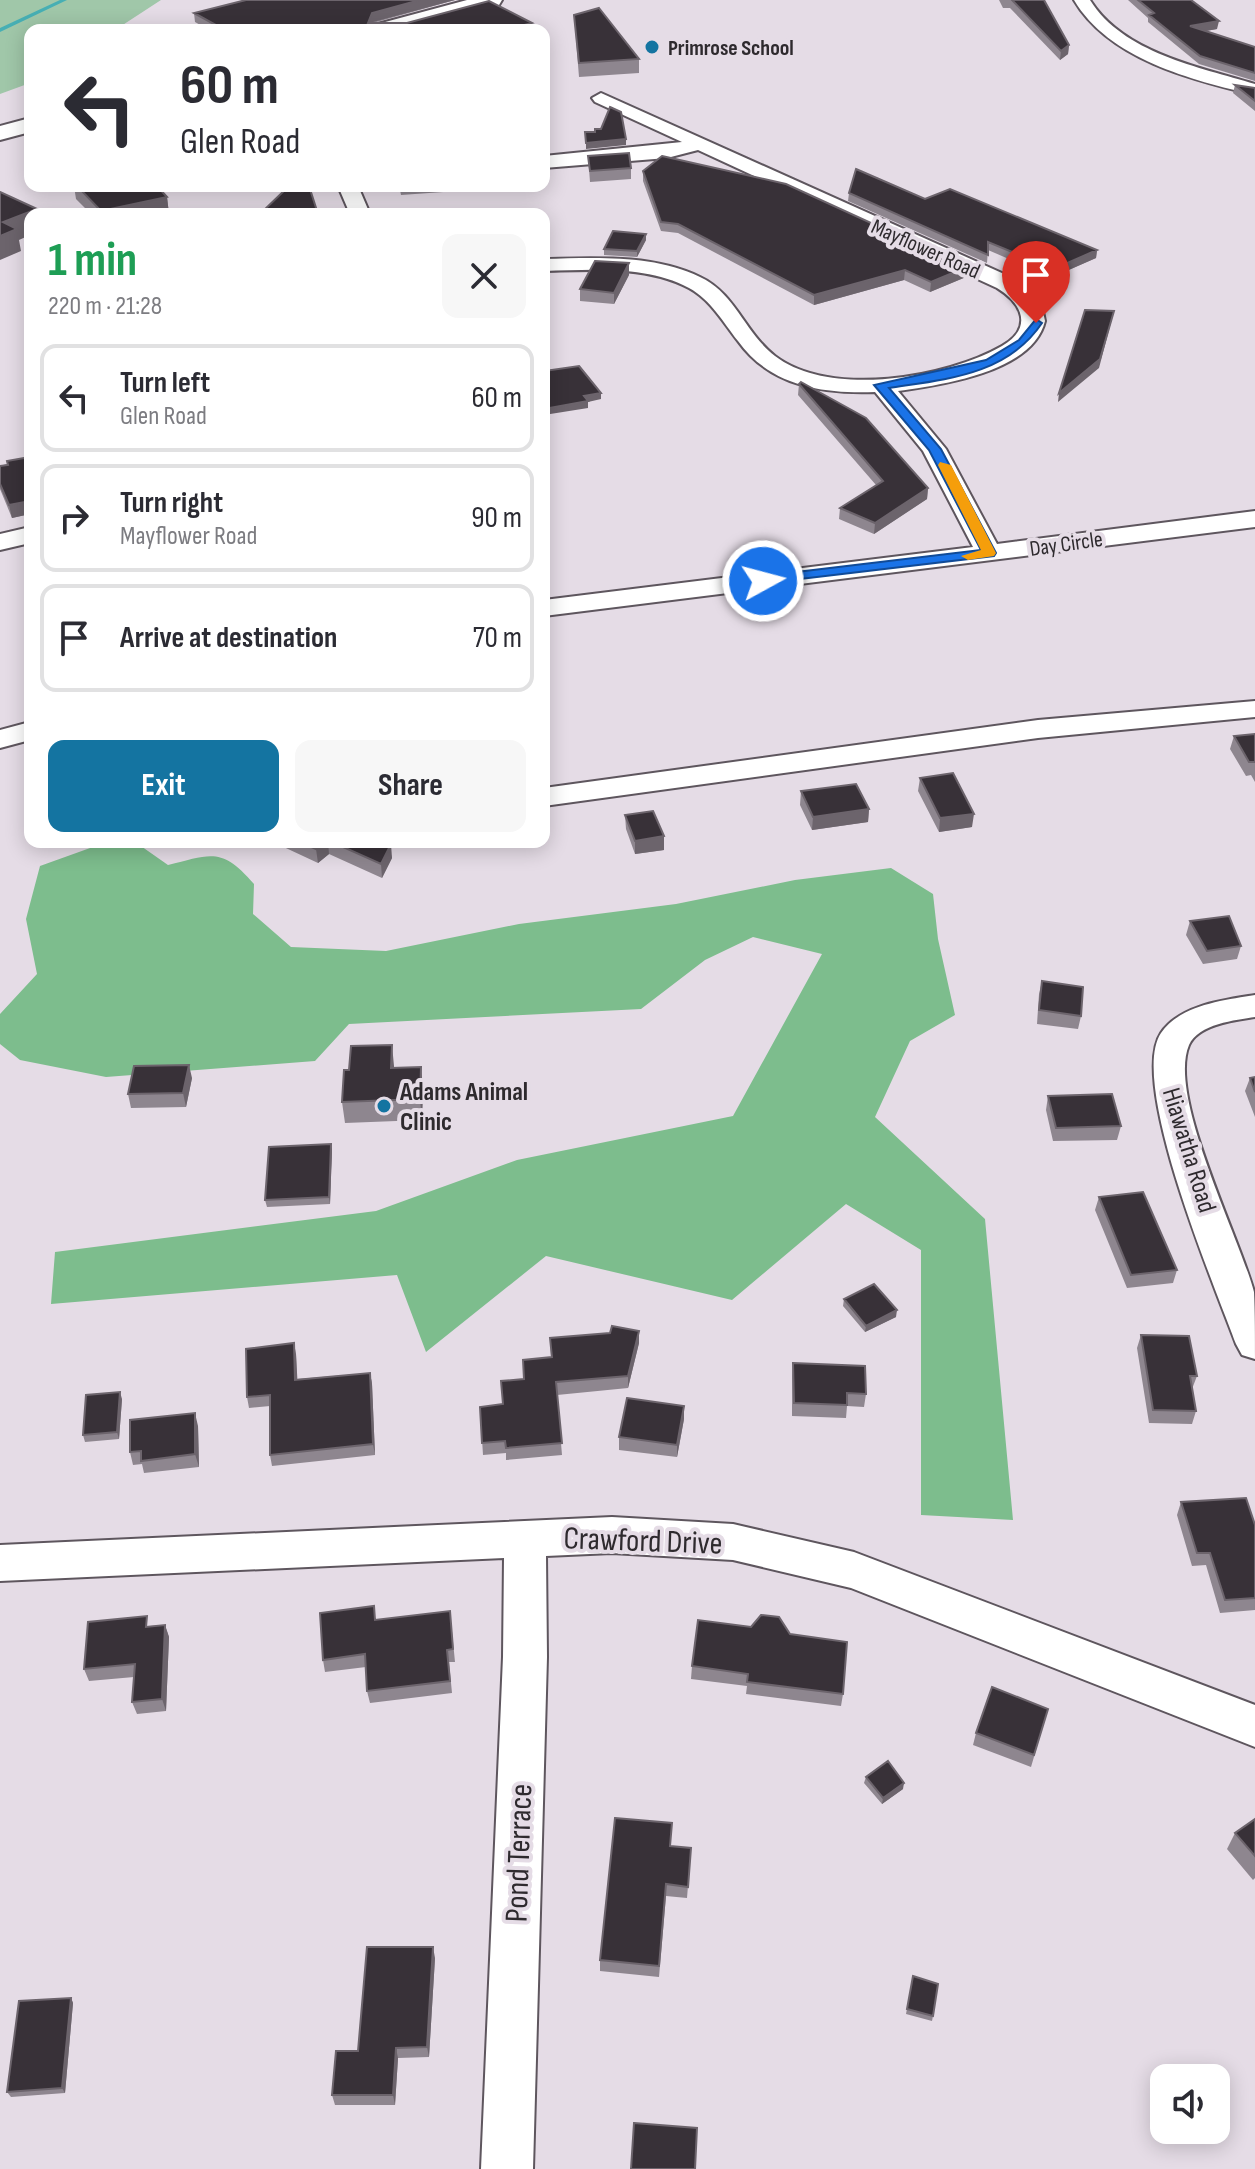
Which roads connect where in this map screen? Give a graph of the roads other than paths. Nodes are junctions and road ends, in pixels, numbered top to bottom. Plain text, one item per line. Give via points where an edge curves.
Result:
1 (491, 0) edge
2 (1082, 0) edge
3 (404, 24) edge
4 (1255, 90) edge
5 (601, 98) dead end
6 (24, 127) edge
7 (0, 133) edge
8 (698, 144) junction
9 (550, 162) edge
10 (550, 265) edge
11 (881, 385) junction
12 (1255, 519) edge
13 (24, 536) edge
14 (0, 542) edge
15 (989, 553) junction
16 (550, 607) edge
17 (1255, 709) edge
18 (24, 733) edge
19 (0, 739) edge
20 (550, 796) edge
21 (1255, 1006) edge
22 (1255, 1344) edge
23 (525, 1537) junction
24 (0, 1563) edge
25 (1255, 1726) edge
26 (507, 2169) edge

1 - 3 main road
2 - 4 street via 1093,19 1120,39
5 - 8 street, Mayflower Road
6 - 7 main road
8 - 9 street via 667,152
8 - 11 street, Mayflower Road via 1005,283 1031,306 1036,323 1032,333 1002,357 964,371
10 - 11 street, Mayflower Road via 611,266 680,276 715,296 752,345 778,368 818,381
11 - 15 street via 934,449
12 - 15 street, Day Circle
13 - 14 street
15 - 16 street, Day Circle
17 - 20 street via 1038,729
18 - 19 street
21 - 22 street, Hiawatha Road via 1191,1024 1172,1042 1168,1066 1175,1114
23 - 24 street, Crawford Drive
23 - 25 street, Crawford Drive via 672,1536 794,1554 921,1594
23 - 26 street, Pond Terrace

